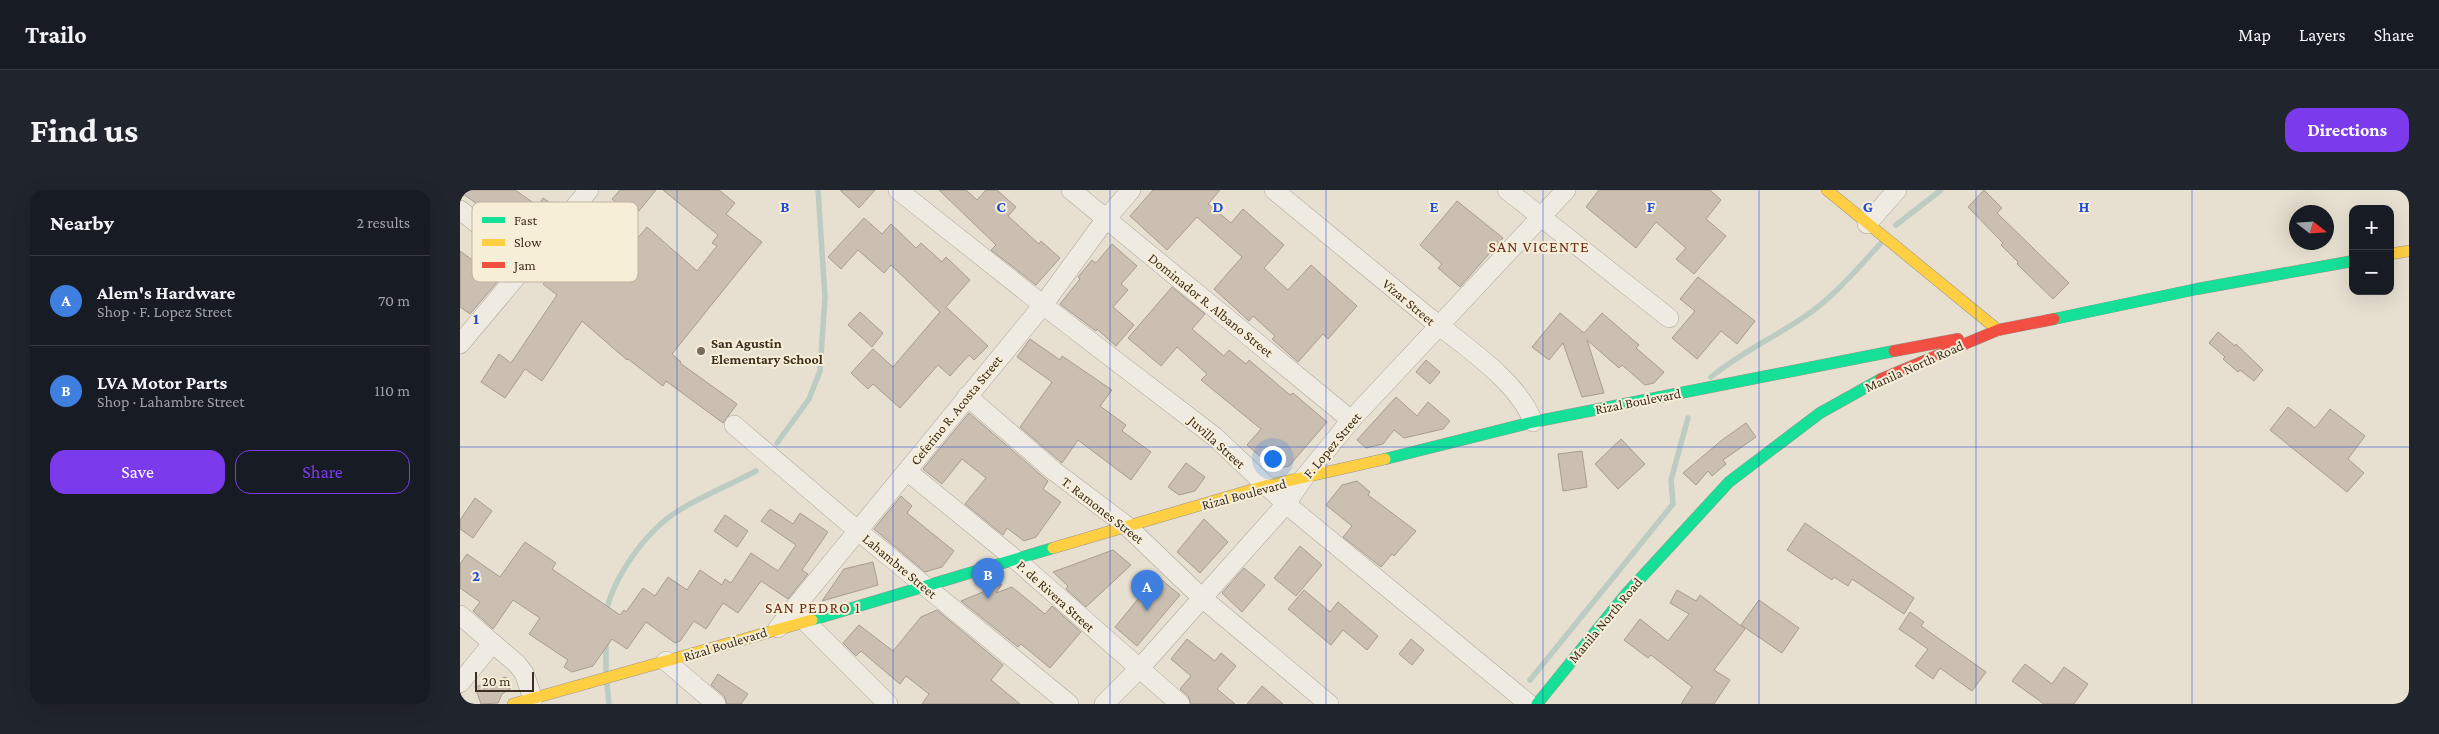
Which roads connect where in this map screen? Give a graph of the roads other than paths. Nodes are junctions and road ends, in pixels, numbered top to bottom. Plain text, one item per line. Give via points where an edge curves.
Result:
1 (898, 190) edge
2 (1071, 190) edge
3 (1131, 190) edge
4 (1274, 190) edge
5 (1507, 190) edge
6 (1566, 190) edge
7 (1827, 190) edge
8 (1898, 190) edge
9 (585, 192) edge
10 (577, 202) edge
11 (460, 210) edge
12 (1540, 216) junction
13 (472, 219) edge
14 (1105, 220) junction
15 (1867, 224) junction
16 (2409, 251) edge
17 (2394, 253) edge
18 (2349, 262) edge
19 (511, 282) edge
20 (1043, 305) junction
21 (1670, 318) dead end
22 (1440, 327) junction
23 (1993, 332) junction
24 (463, 337) edge
25 (967, 396) junction
26 (1351, 420) junction
27 (1533, 422) junction
28 (734, 425) dead end
29 (907, 471) junction
30 (1303, 479) junction
31 (1265, 486) junction
32 (1286, 504) junction
33 (1127, 526) junction
34 (858, 531) junction
35 (1014, 559) junction
36 (927, 588) junction
37 (1201, 597) junction
38 (460, 615) edge
39 (805, 621) junction
40 (778, 628) junction
41 (492, 644) junction
42 (658, 664) junction
43 (1139, 669) junction
44 (460, 682) edge
45 (533, 699) junction
46 (513, 704) edge
47 (716, 704) edge
48 (888, 704) edge
49 (1069, 704) edge
50 (1104, 704) edge
51 (1180, 704) edge
52 (1329, 704) edge
53 (1529, 704) edge
54 (1537, 704) edge

1 - 20 street, Juvilla Street
2 - 14 street, Dominador R. Albano Street
3 - 14 street, Ceferino R. Acosta Street
4 - 22 street, Vizar Street
5 - 12 street
6 - 12 street, F. Lopez Street
7 - 15 main road
8 - 15 street
9 - 10 street
11 - 13 street
12 - 21 street
12 - 22 street, F. Lopez Street
14 - 20 street, Ceferino R. Acosta Street
14 - 26 street, Dominador R. Albano Street
15 - 23 main road
16 - 17 main road
18 - 23 main road, Manila North Road via 2197,289
19 - 24 street
20 - 25 street, Ceferino R. Acosta Street
20 - 31 street, Juvilla Street via 1215,437
22 - 26 street, F. Lopez Street
22 - 27 street, Vizar Street via 1503,379 1529,410
23 - 27 main road, Rizal Boulevard
23 - 54 main road, Manila North Road via 1888,375 1820,413 1730,482 1626,594
25 - 29 street, Ceferino R. Acosta Street
25 - 33 street, T. Ramones Street via 1054,471
26 - 30 street, F. Lopez Street
27 - 30 main road, Rizal Boulevard
28 - 34 street, Lahambre Street
29 - 34 street, Ceferino R. Acosta Street
29 - 35 street, P. de Rivera Street
30 - 31 main road, Rizal Boulevard
30 - 32 street, F. Lopez Street
31 - 32 street, Juvilla Street
31 - 33 main road, Rizal Boulevard
32 - 37 street, F. Lopez Street
32 - 53 street, Juvilla Street
33 - 35 main road, Rizal Boulevard
33 - 37 street, T. Ramones Street
34 - 36 street, Lahambre Street
34 - 40 street, Ceferino R. Acosta Street
35 - 36 main road, Rizal Boulevard
35 - 43 street, P. de Rivera Street
36 - 39 main road, Rizal Boulevard
36 - 49 street, Lahambre Street
37 - 43 street, F. Lopez Street
37 - 52 street, T. Ramones Street
38 - 41 street
39 - 40 main road, Rizal Boulevard
39 - 48 street
40 - 42 main road, Rizal Boulevard
41 - 44 street
41 - 45 street via 524,673
42 - 45 main road, Rizal Boulevard
42 - 47 street
43 - 50 street, F. Lopez Street
43 - 51 street, P. de Rivera Street
45 - 46 main road, Rizal Boulevard

